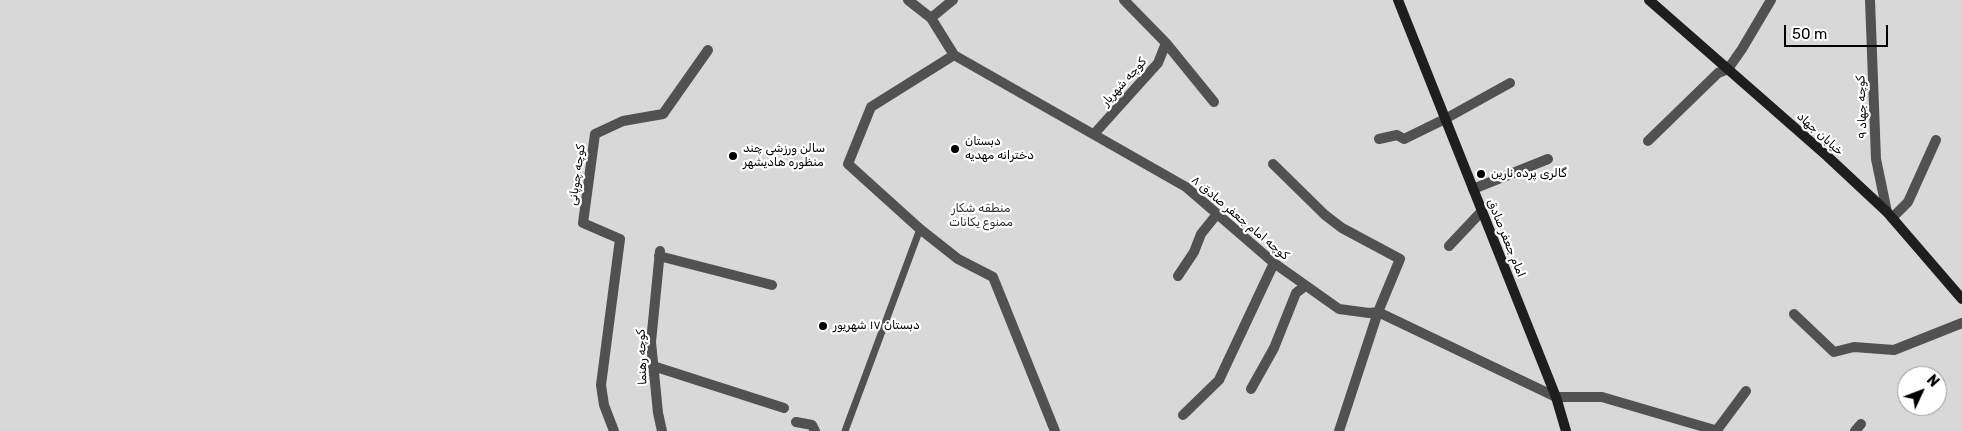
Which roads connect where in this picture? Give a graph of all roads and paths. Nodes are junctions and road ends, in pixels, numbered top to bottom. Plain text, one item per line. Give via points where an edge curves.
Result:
1 (908, 0) edge
2 (953, 0) edge
3 (1124, 0) edge
4 (1398, 0) edge
5 (1649, 0) edge
6 (1770, 0) edge
7 (1870, 0) edge
8 (931, 18) junction
9 (1166, 43) junction
10 (708, 50) dead end
11 (954, 55) junction
12 (1728, 69) junction
13 (1510, 83) dead end
14 (1214, 102) dead end
15 (1445, 119) junction
16 (1094, 134) junction
17 (1379, 138) dead end
18 (1936, 140) dead end
19 (1648, 141) dead end
20 (1548, 159) dead end
21 (1273, 164) dead end
22 (1473, 189) junction
23 (1482, 211) junction
24 (1217, 214) junction
25 (1890, 215) junction
26 (920, 229) junction
27 (1448, 246) dead end
28 (1274, 263) junction
29 (1178, 276) dead end
30 (772, 285) dead end
31 (1305, 286) junction
32 (1962, 299) edge
33 (1378, 312) junction
34 (1794, 314) dead end
35 (1962, 323) edge
36 (653, 366) junction
37 (1251, 389) dead end
38 (1746, 391) dead end
39 (1556, 397) junction
40 (784, 408) dead end
41 (1183, 415) dead end
42 (796, 422) dead end
43 (1717, 430) edge
44 (614, 431) edge
45 (662, 431) edge
46 (816, 431) edge
47 (846, 431) edge
48 (1055, 431) edge
49 (1339, 431) edge
50 (1566, 431) edge

1 - 8 street, کوچه امام جعفر صادق ۸
2 - 8 street
3 - 9 street
4 - 15 main road, امام جعفر صادق
5 - 12 main road, خیابان جهاد
6 - 12 street
7 - 25 street, کوچه جهاد ۹ via 1876,159
8 - 11 street, کوچه امام جعفر صادق ۸
9 - 14 street
9 - 16 street, کوچه شهریار via 1158,63
10 - 44 street, کوچه چوپانی via 663,114 623,121 596,134 583,223 620,239 601,385 604,405
11 - 16 street, کوچه امام جعفر صادق ۸
11 - 26 street via 871,107 848,164
12 - 19 street via 1718,73
12 - 25 main road, خیابان جهاد
13 - 15 street
15 - 17 street via 1404,139 1396,135
15 - 22 main road, امام جعفر صادق
16 - 24 street, کوچه امام جعفر صادق ۸ via 1186,187
18 - 25 street via 1908,202
20 - 22 street
21 - 33 street via 1342,228 1400,259
22 - 23 main road, امام جعفر صادق
23 - 27 street
23 - 39 main road, امام جعفر صادق
24 - 28 street, کوچه امام جعفر صادق ۸
24 - 29 street via 1201,234 1194,252
25 - 32 main road, خیابان جهاد
26 - 47 lane
26 - 48 street via 958,260 993,277
28 - 31 street, کوچه امام جعفر صادق ۸
28 - 41 street via 1219,380
30 - 36 street, کوچه رهنما via 659,254 651,342
31 - 33 street, کوچه امام جعفر صادق ۸ via 1339,309
31 - 37 street via 1296,293 1274,348
33 - 39 street, کوچه امام جعفر صادق ۸
33 - 49 street
34 - 35 street via 1834,352 1854,347 1894,350
36 - 40 street
36 - 45 street, کوچه رهنما
38 - 43 street
39 - 43 street via 1602,397
39 - 50 main road, امام جعفر صادق
42 - 46 street via 812,425

